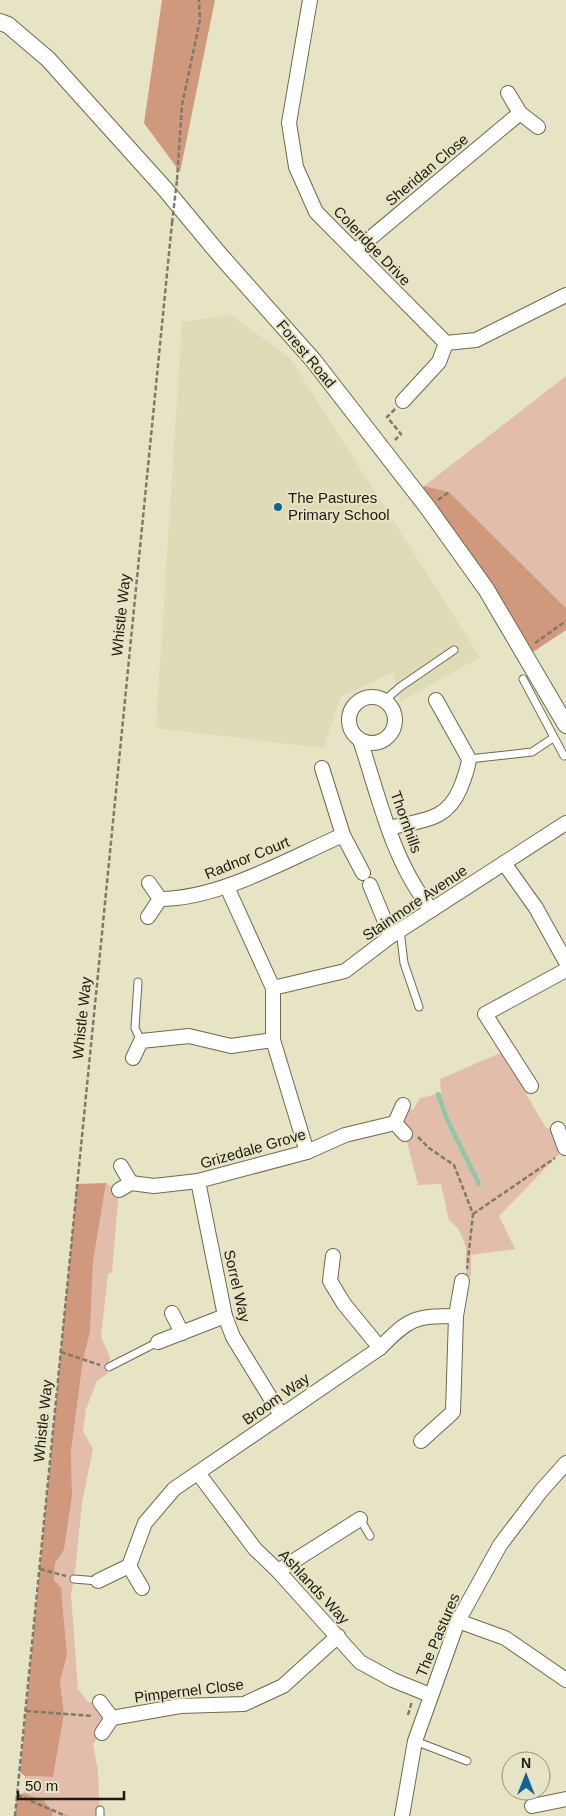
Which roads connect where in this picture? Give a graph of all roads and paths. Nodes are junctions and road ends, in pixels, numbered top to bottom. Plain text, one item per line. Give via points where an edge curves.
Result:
1 (199, 0) edge
2 (310, 0) edge
3 (0, 22) edge
4 (508, 93) dead end
5 (520, 114) junction
6 (538, 127) dead end
7 (355, 251) junction
8 (566, 295) edge
9 (446, 343) junction
10 (403, 401) joint
11 (383, 450) junction
12 (566, 621) edge
13 (454, 650) dead end
14 (524, 650) junction
15 (523, 680) dead end
16 (385, 700) junction
17 (436, 700) dead end
18 (566, 725) edge
19 (553, 738) junction
20 (360, 740) junction
21 (564, 756) dead end
22 (469, 759) junction
23 (322, 768) dead end
24 (566, 823) edge
25 (389, 828) junction
26 (343, 836) junction
27 (504, 863) junction
28 (363, 873) dead end
29 (149, 884) dead end
30 (370, 885) dead end
31 (227, 886) junction
32 (160, 898) junction
33 (432, 910) junction
34 (148, 917) dead end
35 (395, 933) junction
36 (566, 962) edge
37 (566, 970) edge
38 (138, 982) dead end
39 (273, 988) junction
40 (419, 1007) dead end
41 (273, 1040) junction
42 (141, 1041) junction
43 (133, 1058) dead end
44 (531, 1086) dead end
45 (402, 1105) dead end
46 (395, 1123) junction
47 (558, 1129) dead end
48 (405, 1134) dead end
49 (307, 1152) junction
50 (562, 1152) edge
51 (121, 1166) dead end
52 (198, 1181) junction
53 (131, 1183) junction
54 (119, 1190) dead end
55 (473, 1214) junction
56 (334, 1256) dead end
57 (462, 1282) joint
58 (172, 1313) dead end
59 (225, 1316) junction
60 (456, 1316) junction
61 (182, 1333) junction
62 (158, 1342) joint
63 (380, 1348) junction
64 (60, 1352) junction
65 (108, 1367) joint
66 (281, 1415) junction
67 (421, 1442) dead end
68 (566, 1463) edge
69 (198, 1473) junction
70 (360, 1519) joint
71 (370, 1536) dead end
72 (129, 1566) junction
73 (40, 1569) junction
74 (278, 1571) junction
75 (74, 1579) joint
76 (98, 1581) joint
77 (142, 1588) dead end
78 (458, 1620) junction
79 (338, 1636) junction
80 (566, 1680) edge
81 (430, 1695) junction
82 (100, 1702) dead end
83 (26, 1711) junction
84 (112, 1718) junction
85 (102, 1733) dead end
86 (415, 1741) junction
87 (468, 1761) dead end
88 (17, 1795) junction
89 (566, 1799) edge
90 (532, 1806) dead end
91 (15, 1816) edge
92 (66, 1816) edge
93 (402, 1816) edge

1 - 64 path, Whistle Way, bridge via 200,20 182,105 178,180
2 - 7 street, Coleridge Drive via 289,123 296,167 316,212
3 - 11 street, Forest Road via 8,25 48,59 159,182 312,360
4 - 5 street
5 - 6 street
5 - 7 street, Sheridan Close
7 - 9 street, Coleridge Drive
8 - 9 street via 476,340
9 - 10 street via 439,362
10 - 11 path via 387,417 401,434
11 - 14 street, Forest Road via 486,589
12 - 14 path
13 - 16 lane
14 - 18 street, Forest Road
15 - 19 lane
16 - 20 street, Thornhills via 367,697 352,708 349,726
16 - 20 street via 396,715 393,733 378,744
17 - 22 street
19 - 21 lane
19 - 22 lane via 532,752
20 - 25 street, Thornhills
22 - 25 street via 453,804 436,816
23 - 26 street
24 - 27 street, Stainmore Avenue
25 - 33 street, Thornhills via 406,872
26 - 28 street
26 - 31 street, Radnor Court
27 - 33 street, Stainmore Avenue
27 - 36 street via 536,908
29 - 32 street
30 - 35 street
31 - 32 street, Radnor Court via 181,899
31 - 39 street
32 - 34 street
33 - 35 street, Stainmore Avenue
35 - 39 street, Stainmore Avenue via 345,971
35 - 40 lane
37 - 44 street via 485,1014
38 - 42 lane via 135,1028
39 - 41 street
41 - 42 street via 230,1046 189,1036
41 - 49 street
42 - 43 street
45 - 46 street
46 - 48 street
46 - 49 street, Grizedale Grove via 346,1135
46 - 55 path via 413,1132 454,1165
47 - 50 street
49 - 52 street, Grizedale Grove
50 - 55 path
51 - 53 street
52 - 53 street, Grizedale Grove via 154,1186
52 - 59 street, Sorrel Way
53 - 54 street
55 - 57 path via 466,1276
56 - 63 street via 330,1281 344,1304
57 - 60 street
58 - 61 street
59 - 61 street
59 - 66 street, Sorrel Way via 233,1336
60 - 63 street, Broom Way via 424,1316 400,1328
60 - 67 street via 453,1412
61 - 62 street
62 - 65 lane
63 - 66 street, Broom Way
64 - 65 path
64 - 73 path, Whistle Way
66 - 69 street, Broom Way
68 - 78 street, The Pastures via 500,1544
69 - 72 street, Broom Way via 174,1489 145,1523
69 - 74 street, Ashlands Way via 256,1549
70 - 71 lane
70 - 74 street
72 - 76 street
72 - 77 street
73 - 75 path
73 - 83 path, Whistle Way
74 - 79 street, Ashlands Way
75 - 76 lane
78 - 80 street via 505,1638
78 - 81 street, The Pastures
79 - 81 street, Ashlands Way via 360,1662
79 - 84 street, Pimpernel Close via 283,1686 244,1704 180,1706
81 - 86 street, The Pastures
82 - 84 street
83 - 84 path
83 - 88 path, Whistle Way
84 - 85 street
86 - 87 lane
86 - 93 street, The Pastures
88 - 91 path, Whistle Way
88 - 92 path
89 - 90 street

